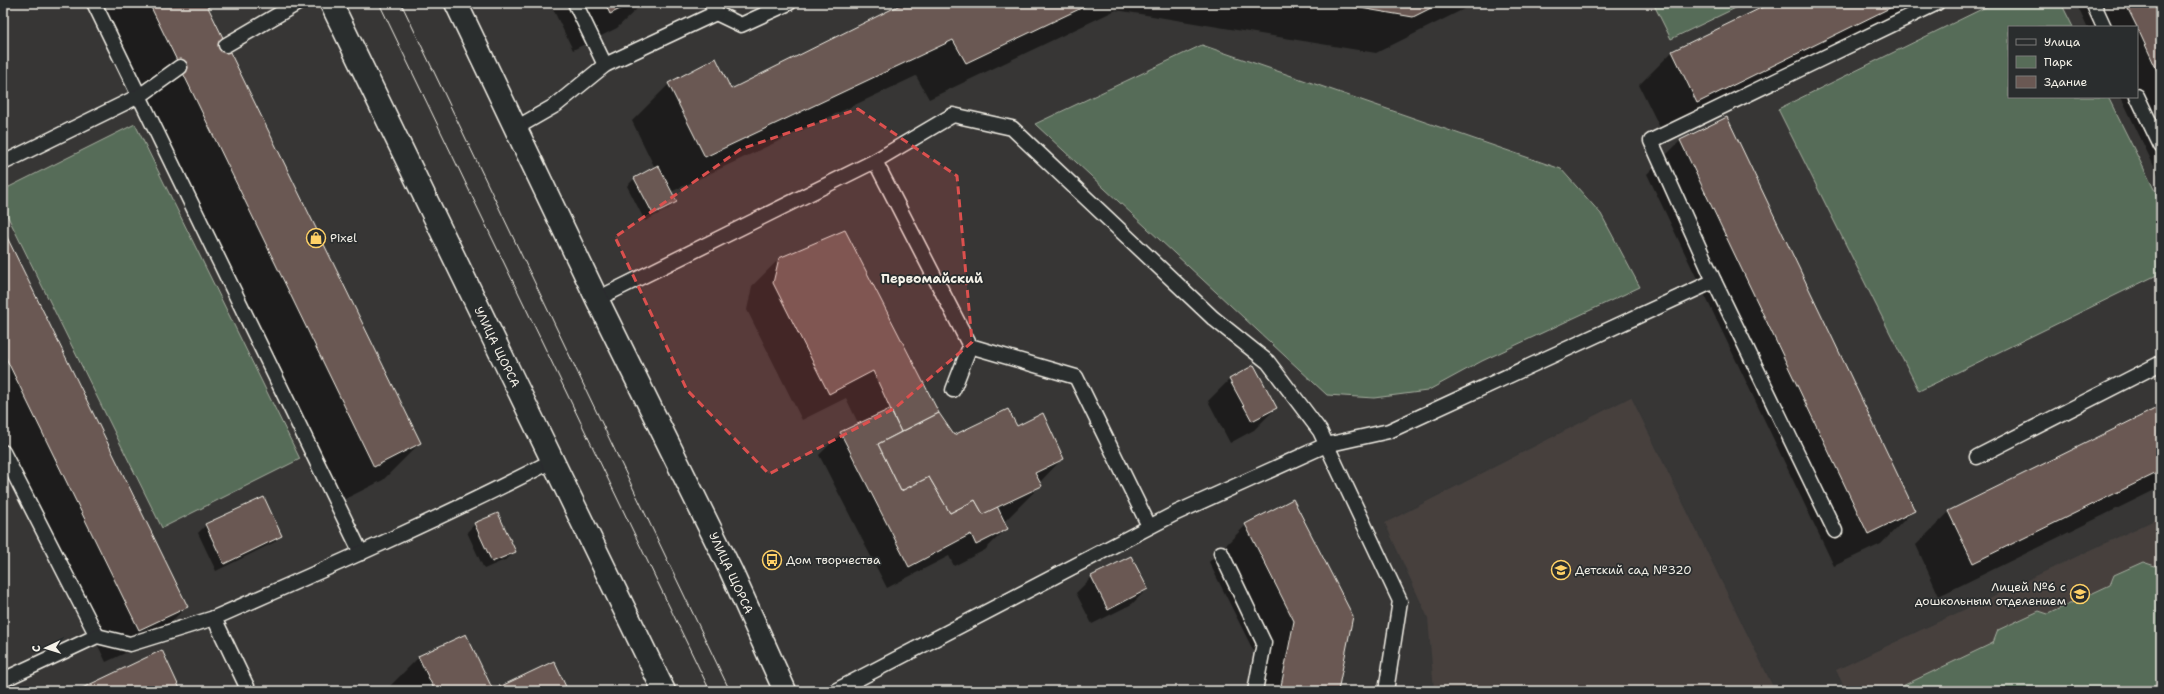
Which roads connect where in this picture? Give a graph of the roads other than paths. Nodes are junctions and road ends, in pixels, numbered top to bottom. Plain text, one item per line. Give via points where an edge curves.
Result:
1 (94, 3) edge
2 (298, 3) edge
3 (331, 3) edge
4 (456, 3) edge
5 (575, 3) edge
6 (789, 3) edge
7 (1936, 3) edge
8 (2093, 3) edge
9 (713, 8) edge
10 (2104, 26) edge
11 (226, 45) dead end
12 (605, 65) junction
13 (180, 67) dead end
14 (140, 95) junction
15 (2138, 98) edge
16 (516, 128) junction
17 (2161, 146) edge
18 (875, 161) junction
19 (3, 163) edge
20 (1714, 281) junction
21 (597, 299) junction
22 (970, 346) junction
23 (2161, 364) edge
24 (953, 390) dead end
25 (1326, 445) junction
26 (3, 452) edge
27 (1977, 457) dead end
28 (552, 461) junction
29 (1149, 526) junction
30 (1835, 531) dead end
31 (361, 553) junction
32 (1221, 553) dead end
33 (214, 618) junction
34 (97, 636) junction
35 (3, 680) edge
36 (249, 691) edge
37 (664, 691) edge
38 (785, 691) edge
39 (835, 691) edge
40 (1255, 691) edge
41 (1386, 691) edge

1 - 14 lane
2 - 11 lane
3 - 28 main road, УЛИЦА ЩОРСА
4 - 16 main road, УЛИЦА ЩОРСА
5 - 12 lane
6 - 9 lane via 741,25
7 - 20 lane via 1651,141
8 - 10 lane
9 - 12 lane
12 - 16 lane via 556,105
13 - 14 lane
14 - 19 lane
14 - 31 lane
15 - 17 lane
16 - 21 main road, УЛИЦА ЩОРСА
18 - 21 lane
18 - 22 lane
18 - 25 lane via 953,115 1012,128 1213,318 1268,362 1320,431
20 - 25 lane via 1390,432
20 - 30 lane
21 - 38 main road, УЛИЦА ЩОРСА via 731,571
22 - 24 lane
22 - 29 lane via 1076,377
23 - 27 lane
25 - 29 lane
25 - 41 lane via 1400,601
26 - 34 lane
28 - 31 lane
28 - 37 main road, УЛИЦА ЩОРСА
29 - 39 lane
31 - 33 lane
32 - 40 lane via 1264,643
33 - 34 lane via 130,644
33 - 36 lane
34 - 35 lane

